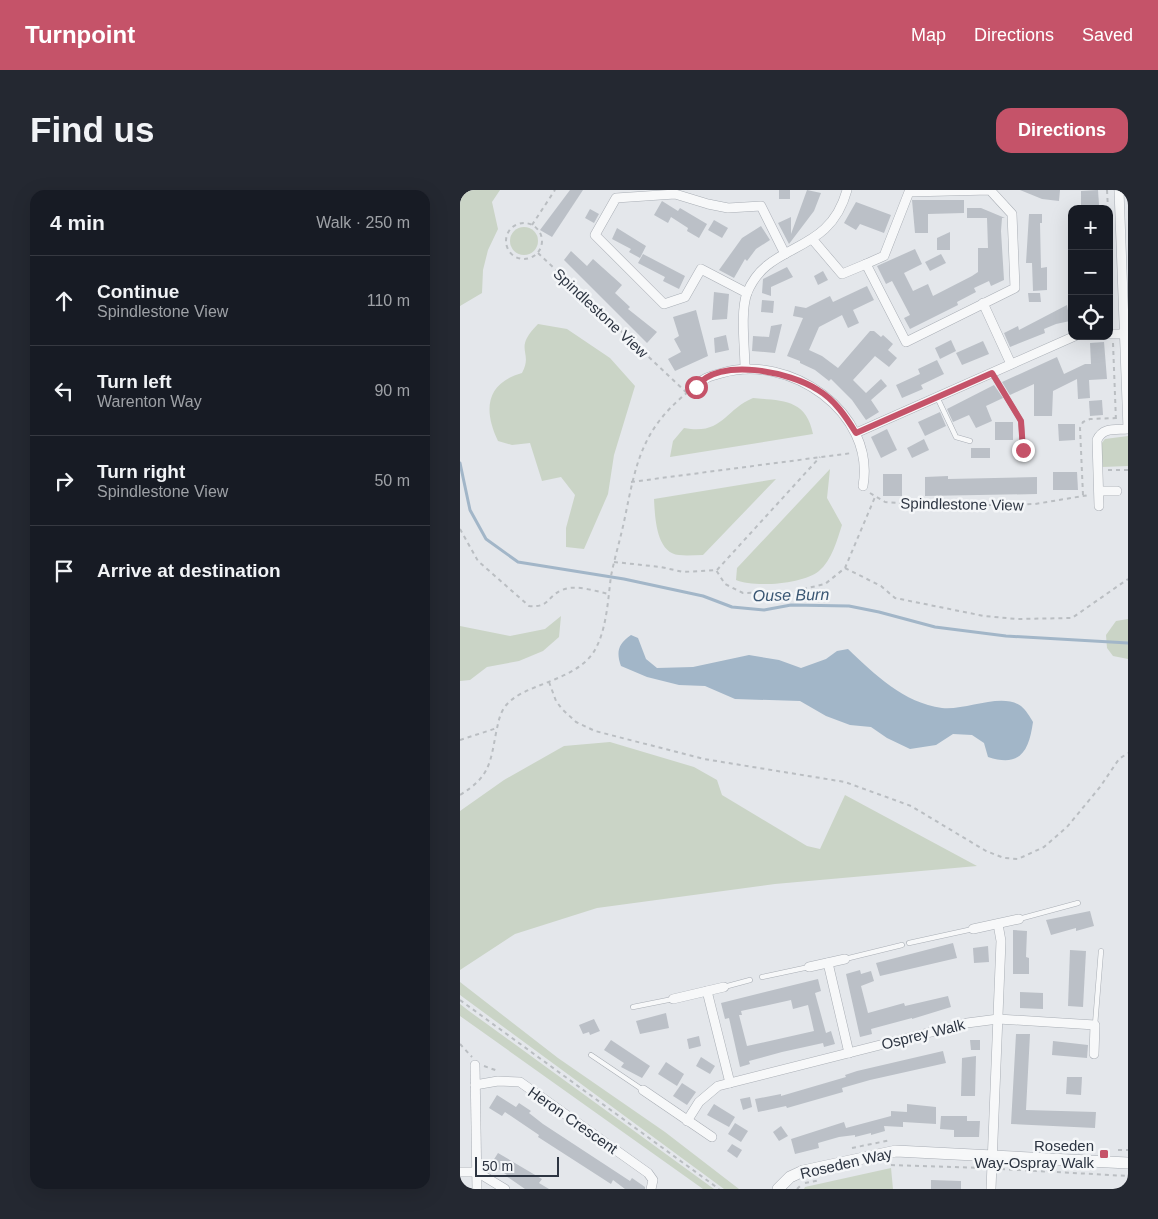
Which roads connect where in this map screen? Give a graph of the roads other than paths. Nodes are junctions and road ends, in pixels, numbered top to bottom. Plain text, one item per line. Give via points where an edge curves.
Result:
1 (847, 190) edge
2 (1119, 190) edge
3 (813, 240) junction
4 (785, 254) junction
5 (866, 264) junction
6 (1125, 288) edge
7 (747, 293) junction
8 (983, 303) junction
9 (1113, 334) edge
10 (1124, 334) junction
11 (1068, 339) edge
12 (1011, 364) junction
13 (745, 369) junction
14 (992, 373) junction
15 (696, 387) dead end
16 (937, 397) junction
17 (1128, 429) edge
18 (856, 433) junction
19 (970, 441) dead end
20 (1023, 450) dead end
21 (863, 486) road end
22 (1099, 491) junction
23 (1117, 491) dead end
24 (1099, 506) dead end
25 (1078, 903) dead end
26 (1019, 919) joint
27 (998, 924) junction
28 (973, 929) joint
29 (909, 943) dead end
30 (902, 945) dead end
31 (1101, 952) dead end
32 (845, 959) joint
33 (828, 963) junction
34 (809, 967) joint
35 (762, 977) dead end
36 (750, 980) dead end
37 (724, 987) joint
38 (706, 991) junction
39 (673, 999) joint
40 (633, 1007) dead end
41 (998, 1019) junction
42 (1095, 1025) junction
43 (848, 1053) junction
44 (1094, 1054) dead end
45 (591, 1055) dead end
46 (475, 1065) road end
47 (730, 1083) junction
48 (476, 1085) junction
49 (643, 1090) joint
50 (688, 1121) junction
51 (712, 1137) dead end
52 (992, 1156) junction
53 (1128, 1163) edge
54 (460, 1172) edge
55 (477, 1172) junction
56 (477, 1189) edge
57 (505, 1189) edge
58 (651, 1189) edge
59 (778, 1189) edge
60 (991, 1189) edge

1 - 3 street via 838,213 827,229
2 - 6 street
3 - 4 street
3 - 5 street via 842,274
4 - 7 street via 764,267
4 - 7 street via 761,206 728,208 675,194 616,198 595,235 664,304 685,297 701,269
5 - 8 street via 906,342
5 - 8 street via 884,256 909,192 990,190 1012,214 1015,288
6 - 10 street
7 - 13 street
8 - 12 street
9 - 10 street
10 - 17 street
11 - 12 street
12 - 14 street
13 - 15 street via 709,377
13 - 18 street via 782,374 818,389 839,409
14 - 16 street
14 - 20 lane via 1021,421
16 - 18 street
16 - 19 lane via 956,438
17 - 22 street via 1105,430 1097,440
18 - 21 street via 862,451
22 - 23 street
22 - 24 street
25 - 26 lane
26 - 27 street
27 - 28 street
27 - 41 street via 1001,941
28 - 29 lane
30 - 32 lane
31 - 42 lane
32 - 33 street
33 - 34 street
33 - 43 street
34 - 35 lane
36 - 37 lane
37 - 38 street
38 - 39 street
38 - 47 street
39 - 40 lane
41 - 42 street, Osprey Walk
41 - 43 street, Osprey Walk via 967,1022
41 - 52 street
42 - 44 street
43 - 47 street, Osprey Walk
45 - 49 lane
46 - 48 street
47 - 50 street, Osprey Walk via 706,1094
48 - 55 street
48 - 58 street, Heron Crescent via 520,1082 648,1173 653,1180
49 - 50 street
50 - 51 street
52 - 53 street, Roseden Way
52 - 59 street, Roseden Way via 879,1153 803,1170
52 - 60 street
54 - 55 street
55 - 56 street
55 - 57 street

